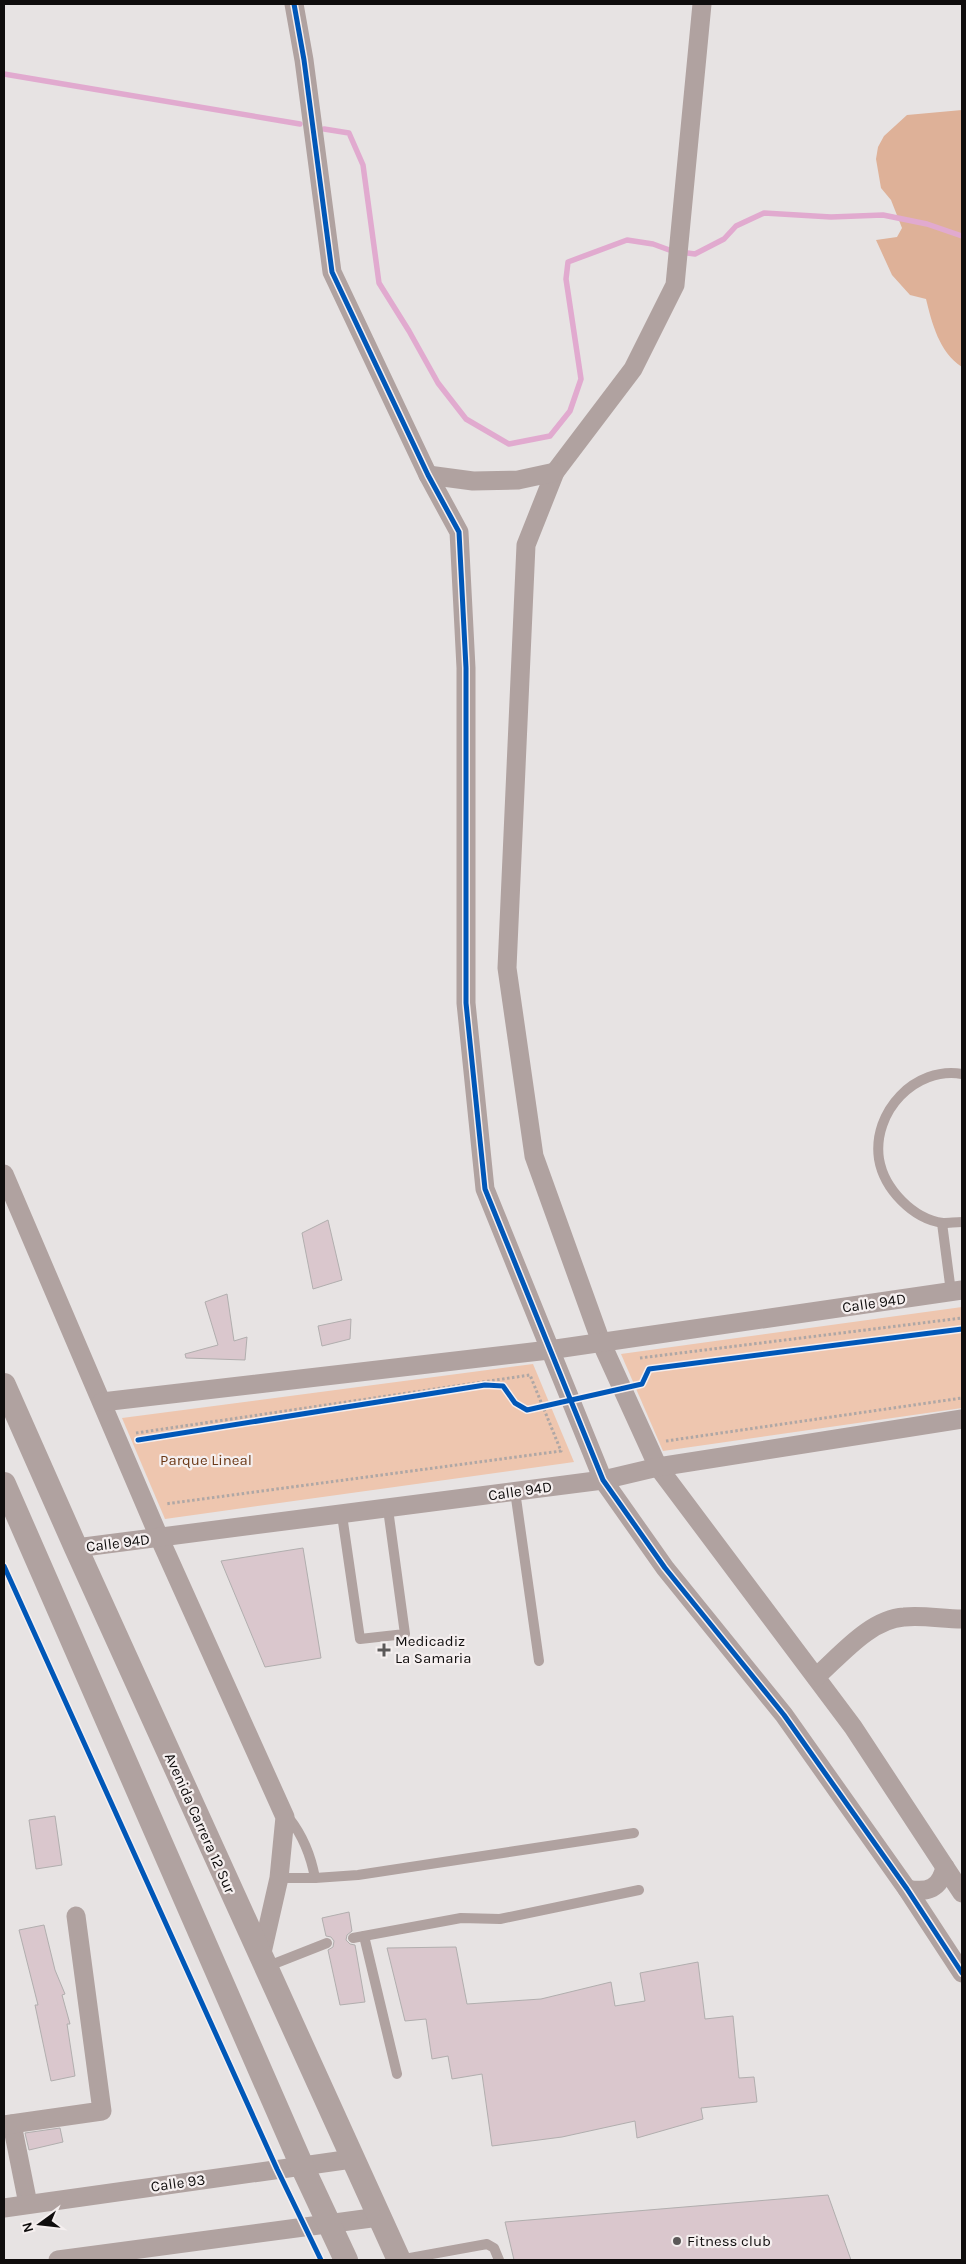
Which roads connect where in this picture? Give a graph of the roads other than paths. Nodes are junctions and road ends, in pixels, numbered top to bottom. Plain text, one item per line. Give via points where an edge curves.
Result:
1 (294, 4) edge
2 (702, 4) edge
3 (555, 472) junction
4 (428, 475) junction
5 (962, 1074) edge
6 (4, 1174) edge
7 (962, 1222) edge
8 (942, 1223) junction
9 (956, 1291) edge
10 (601, 1342) junction
11 (549, 1350) junction
12 (4, 1385) edge
13 (102, 1402) junction
14 (962, 1419) edge
15 (658, 1467) junction
16 (603, 1480) junction
17 (4, 1484) edge
18 (515, 1491) junction
19 (388, 1509) junction
20 (342, 1515) junction
21 (159, 1537) junction
22 (76, 1548) junction
23 (962, 1619) edge
24 (539, 1662) dead end
25 (816, 1677) junction
26 (285, 1817) junction
27 (634, 1833) dead end
28 (945, 1867) junction
29 (279, 1878) junction
30 (315, 1878) junction
31 (639, 1890) dead end
32 (907, 1890) junction
33 (962, 1893) edge
34 (76, 1916) dead end
35 (364, 1936) junction
36 (353, 1938) dead end
37 (327, 1943) dead end
38 (263, 1962) junction
39 (962, 1973) edge
40 (397, 2074) dead end
41 (8, 2125) edge
42 (352, 2159) junction
43 (302, 2166) junction
44 (28, 2204) junction
45 (4, 2208) edge
46 (379, 2217) junction
47 (329, 2223) junction
48 (58, 2260) edge
49 (346, 2260) edge
50 (399, 2260) edge
51 (499, 2260) edge

1 - 4 street via 332,272
2 - 3 street via 675,285 633,369
3 - 4 street via 518,480 473,481
3 - 10 street via 526,545 507,968 534,1156
4 - 11 street via 459,532 466,668 466,1003 485,1189
5 - 8 lane via 951,1072 920,1080 895,1099 881,1128 879,1159 890,1189 912,1211
6 - 13 street
7 - 8 lane
8 - 9 lane
9 - 10 street, Calle 94D
10 - 11 street, Calle 94D
10 - 15 street
11 - 13 street, Calle 94D
11 - 16 street
12 - 22 street, Avenida Carrera 12 Sur
13 - 21 street
14 - 15 street, Calle 94D
15 - 16 street, Calle 94D
15 - 25 street
16 - 18 street, Calle 94D
16 - 32 street via 665,1568 784,1715
17 - 43 street
18 - 19 street, Calle 94D
18 - 24 lane
19 - 20 street, Calle 94D
19 - 20 lane via 405,1634 360,1639
20 - 21 street, Calle 94D
21 - 22 street, Calle 94D
21 - 26 street
22 - 38 street, Avenida Carrera 12 Sur
23 - 25 street via 891,1619 866,1631
25 - 28 street via 853,1727
26 - 29 street
26 - 30 lane via 300,1832
27 - 30 lane via 358,1875
28 - 32 street via 942,1880 932,1888 920,1892
28 - 33 street
29 - 30 lane
29 - 38 street
31 - 35 lane via 500,1919 461,1918
32 - 39 street
34 - 41 street via 102,2111
35 - 36 lane
35 - 40 lane
37 - 38 lane
38 - 42 street, Avenida Carrera 12 Sur
41 - 44 street
42 - 43 street, Calle 93
42 - 46 street, Avenida Carrera 12 Sur
43 - 44 street, Calle 93
43 - 47 street
44 - 45 street, Calle 93
46 - 47 street
46 - 50 street, Avenida Carrera 12 Sur
47 - 48 street
47 - 49 street
50 - 51 lane via 487,2244 494,2248

